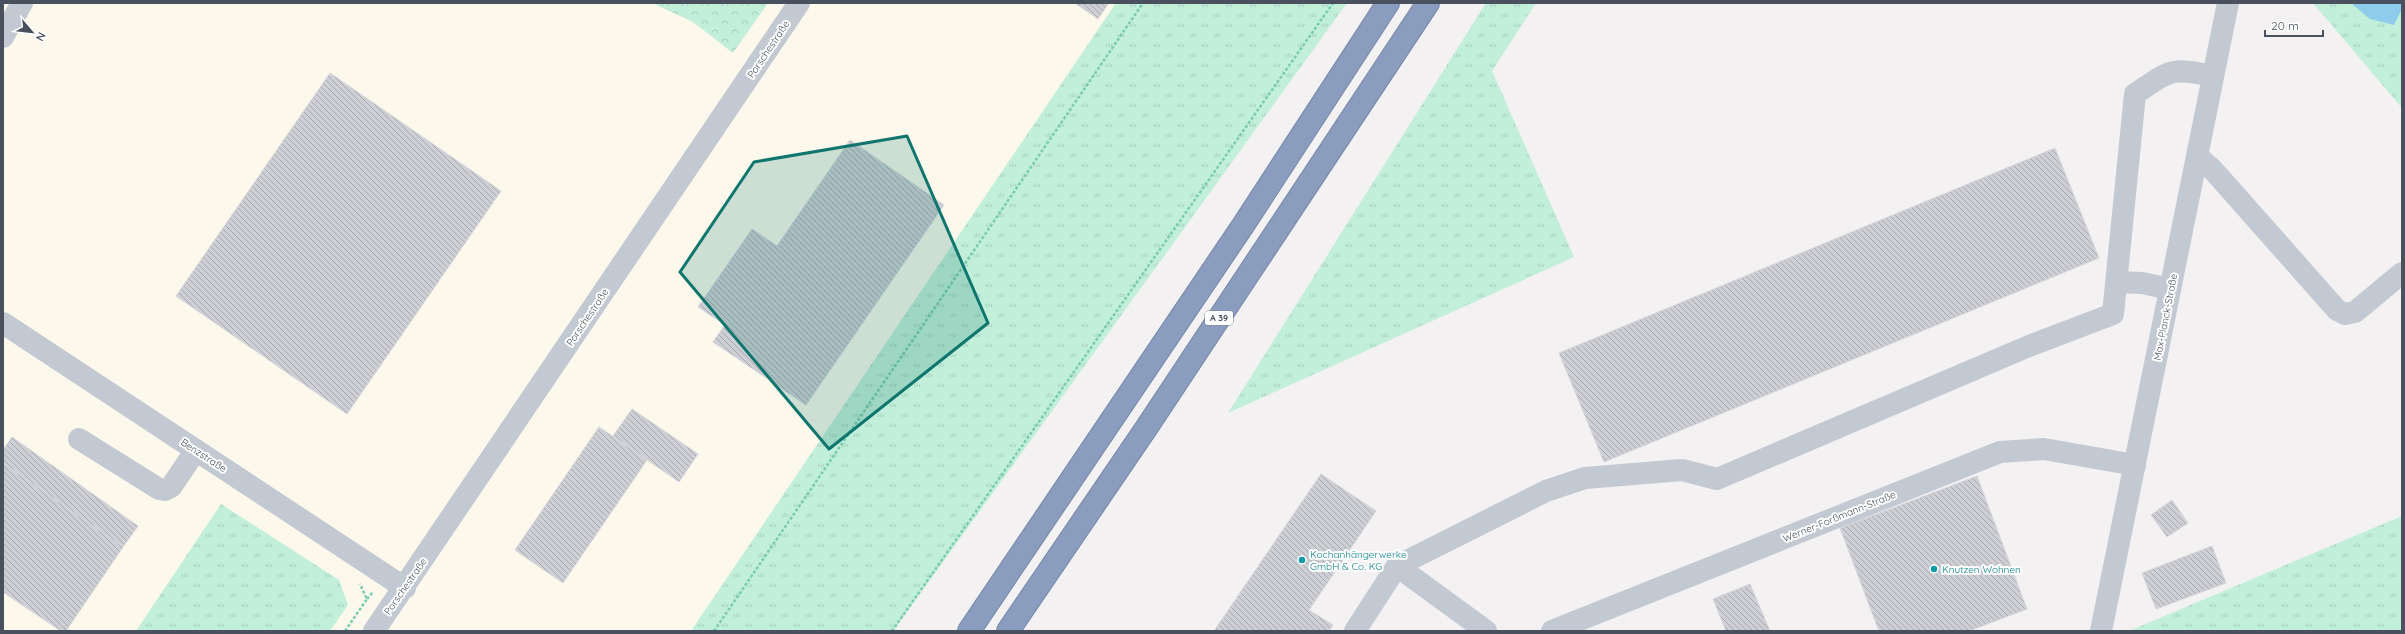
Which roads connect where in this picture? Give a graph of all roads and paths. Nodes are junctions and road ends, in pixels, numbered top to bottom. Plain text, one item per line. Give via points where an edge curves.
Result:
1 (22, 3) edge
2 (799, 3) edge
3 (1143, 3) edge
4 (1333, 3) edge
5 (1388, 3) edge
6 (1428, 3) edge
7 (2228, 3) edge
8 (3, 37) edge
9 (2213, 76) junction
10 (2197, 156) junction
11 (2402, 273) edge
12 (2117, 282) junction
13 (2170, 289) junction
14 (3, 323) edge
15 (79, 439) dead end
16 (196, 450) junction
17 (2134, 465) junction
18 (1397, 566) junction
19 (405, 588) junction
20 (374, 631) edge
21 (714, 631) edge
22 (892, 631) edge
23 (969, 631) edge
24 (1008, 631) edge
25 (1355, 631) edge
26 (1486, 631) edge
27 (1552, 631) edge
28 (2101, 631) edge

1 - 8 street
2 - 19 street, Porschestraße
3 - 21 path
4 - 22 path
5 - 23 highway via 1235,237
6 - 24 highway, A 39
7 - 9 street, Max-Planck-Straße
9 - 10 street, Max-Planck-Straße
9 - 12 street via 2185,70 2168,72 2135,94
10 - 11 street via 2213,170 2337,310 2345,314 2355,312
10 - 13 street, Max-Planck-Straße
12 - 13 street via 2142,283
12 - 18 street via 2114,314 2029,346 1717,479 1682,470 1585,478 1546,491
13 - 17 street, Max-Planck-Straße
14 - 16 street, Benzstraße
15 - 16 street via 159,489 165,490 171,487
16 - 19 street, Benzstraße
17 - 27 street, Werner-Forßmann-Straße via 2044,449 2000,452
17 - 28 street, Max-Planck-Straße
18 - 25 street
18 - 26 street
19 - 20 street, Porschestraße

